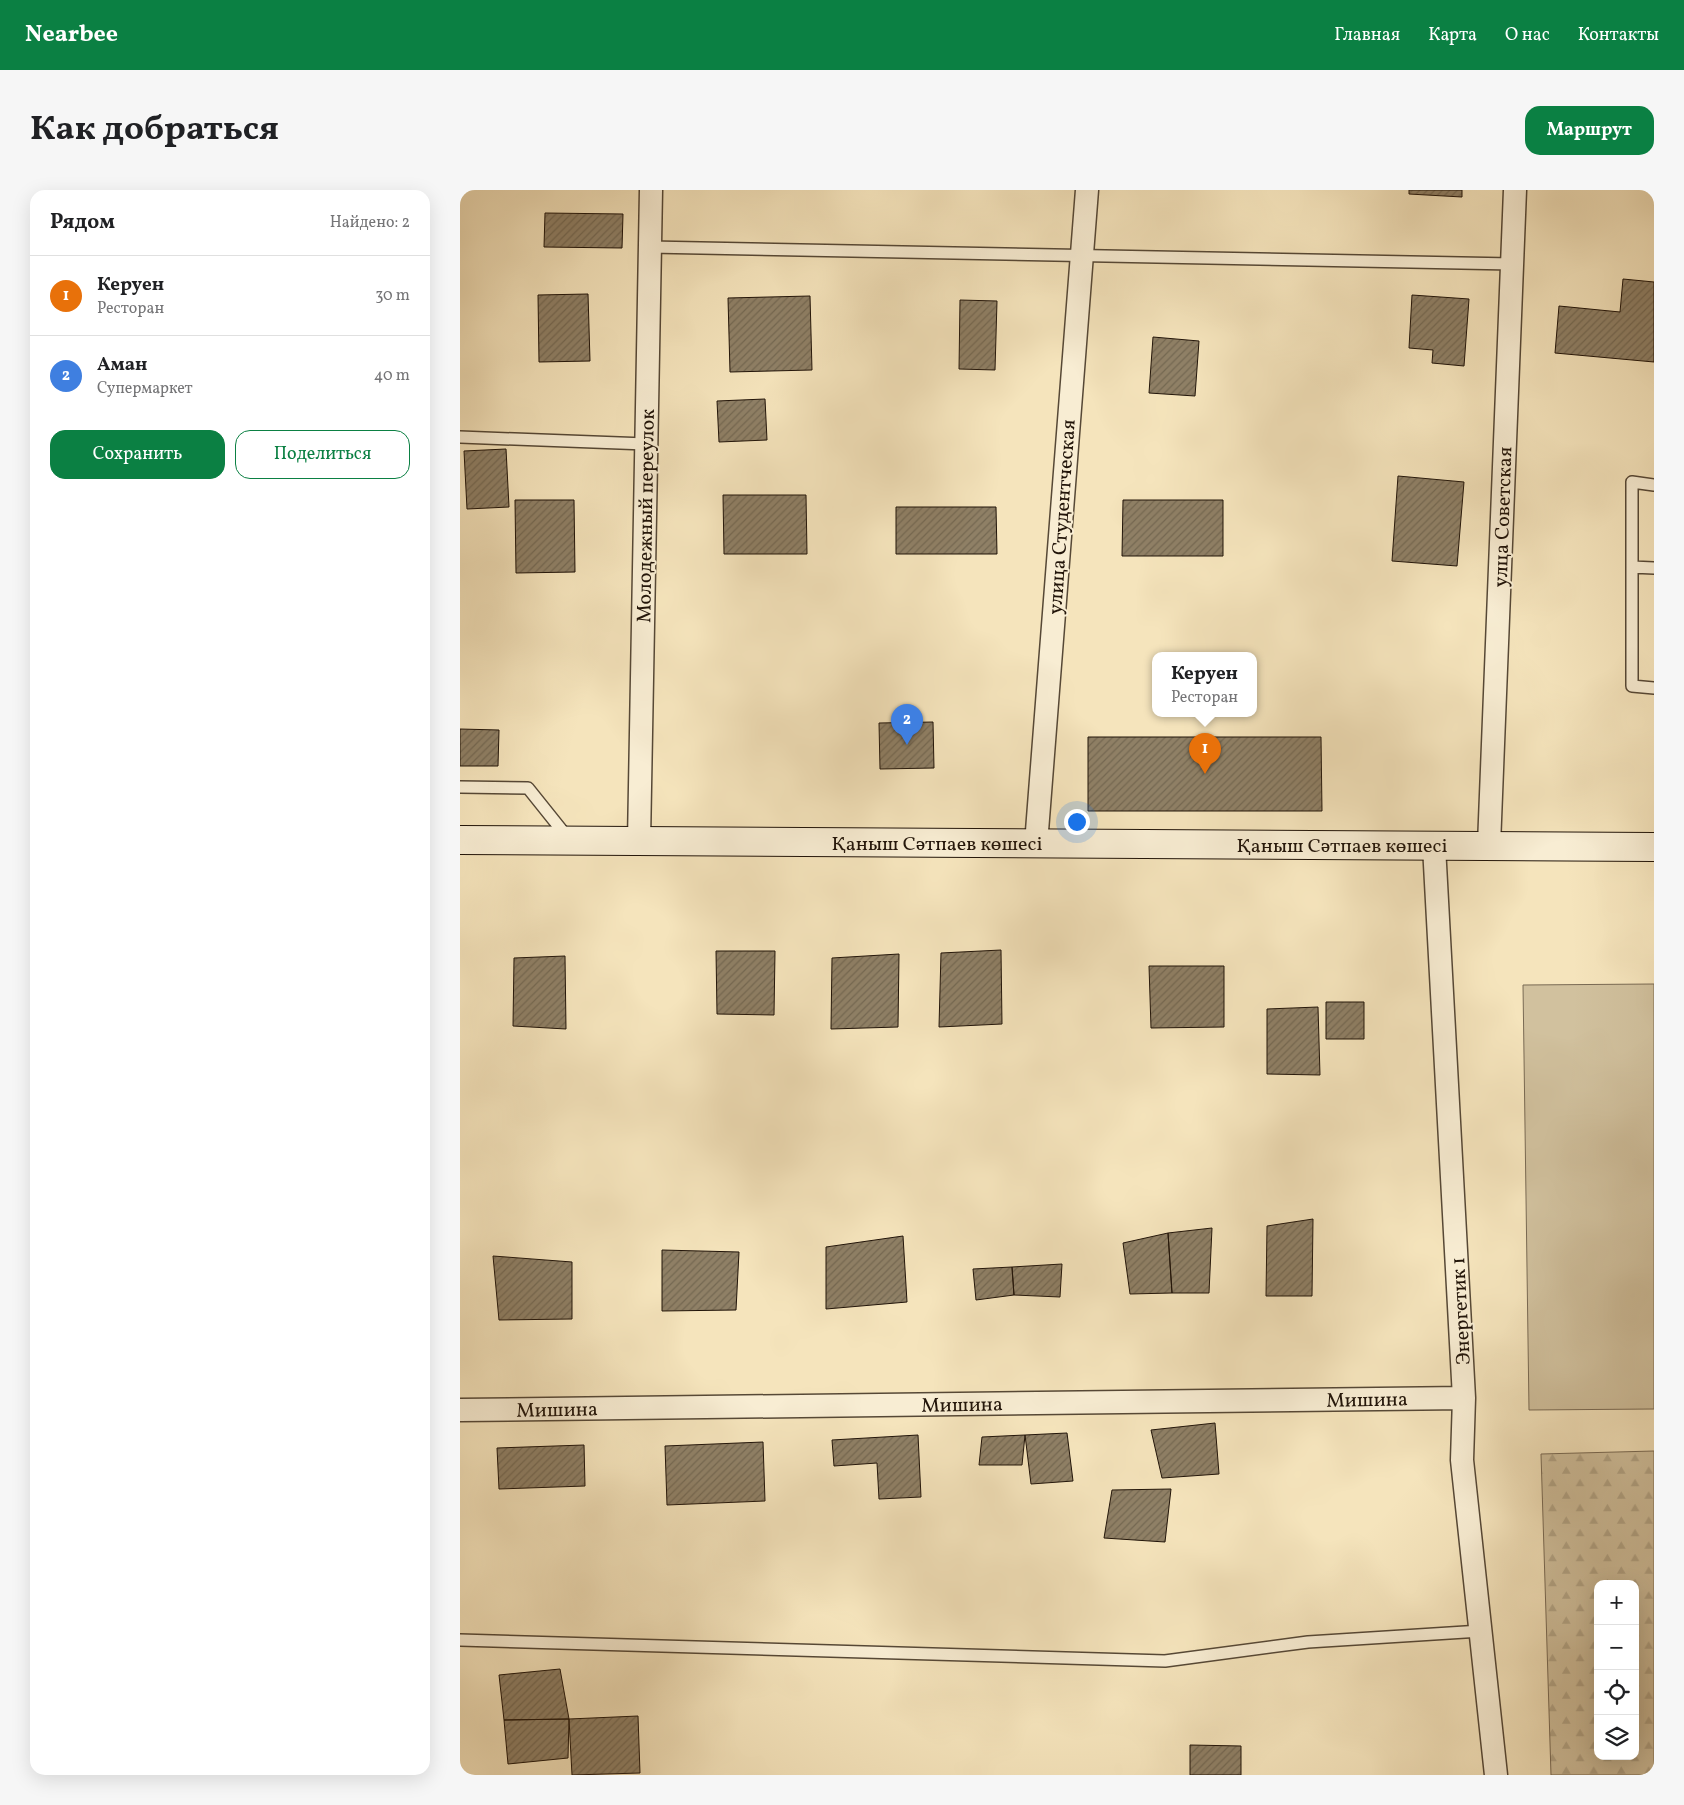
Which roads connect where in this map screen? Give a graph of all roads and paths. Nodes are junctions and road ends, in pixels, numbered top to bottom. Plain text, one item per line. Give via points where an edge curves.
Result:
1 (651, 190) edge
2 (1087, 190) edge
3 (1515, 190) edge
4 (650, 247) junction
5 (1081, 254) junction
6 (1512, 264) junction
7 (460, 437) edge
8 (646, 444) junction
9 (1654, 485) edge
10 (1632, 567) junction
11 (1654, 568) edge
12 (1654, 688) edge
13 (460, 787) edge
14 (460, 840) edge
15 (570, 841) junction
16 (639, 842) junction
17 (1036, 844) junction
18 (1489, 845) junction
19 (1434, 846) junction
20 (1654, 847) edge
21 (1464, 1398) junction
22 (460, 1410) edge
23 (1481, 1631) junction
24 (460, 1640) edge
25 (1496, 1775) edge

1 - 4 street, Молодежный переулок
2 - 5 street, улица Студентческая
3 - 6 street, улца Советская
4 - 5 lane
4 - 8 street, Молодежный переулок
5 - 6 lane
5 - 17 street, улица Студентческая
6 - 18 street, улца Советская
7 - 8 lane
8 - 16 street, Молодежный переулок
9 - 10 lane via 1632,482
10 - 11 lane
10 - 12 lane via 1632,686
13 - 15 lane via 528,788
14 - 15 street, Қаныш Сәтпаев көшесі
15 - 16 street, Қаныш Сәтпаев көшесі
16 - 17 street, Қаныш Сәтпаев көшесі
17 - 19 street, Қаныш Сәтпаев көшесі
18 - 19 street, Қаныш Сәтпаев көшесі
18 - 20 street, Қаныш Сәтпаев көшесі
19 - 21 street, Энергетик 1
21 - 22 street, Мишина
21 - 23 street, Энергетик 1 via 1462,1460
23 - 24 lane via 1308,1642 1164,1661
23 - 25 street, Энергетик 1

